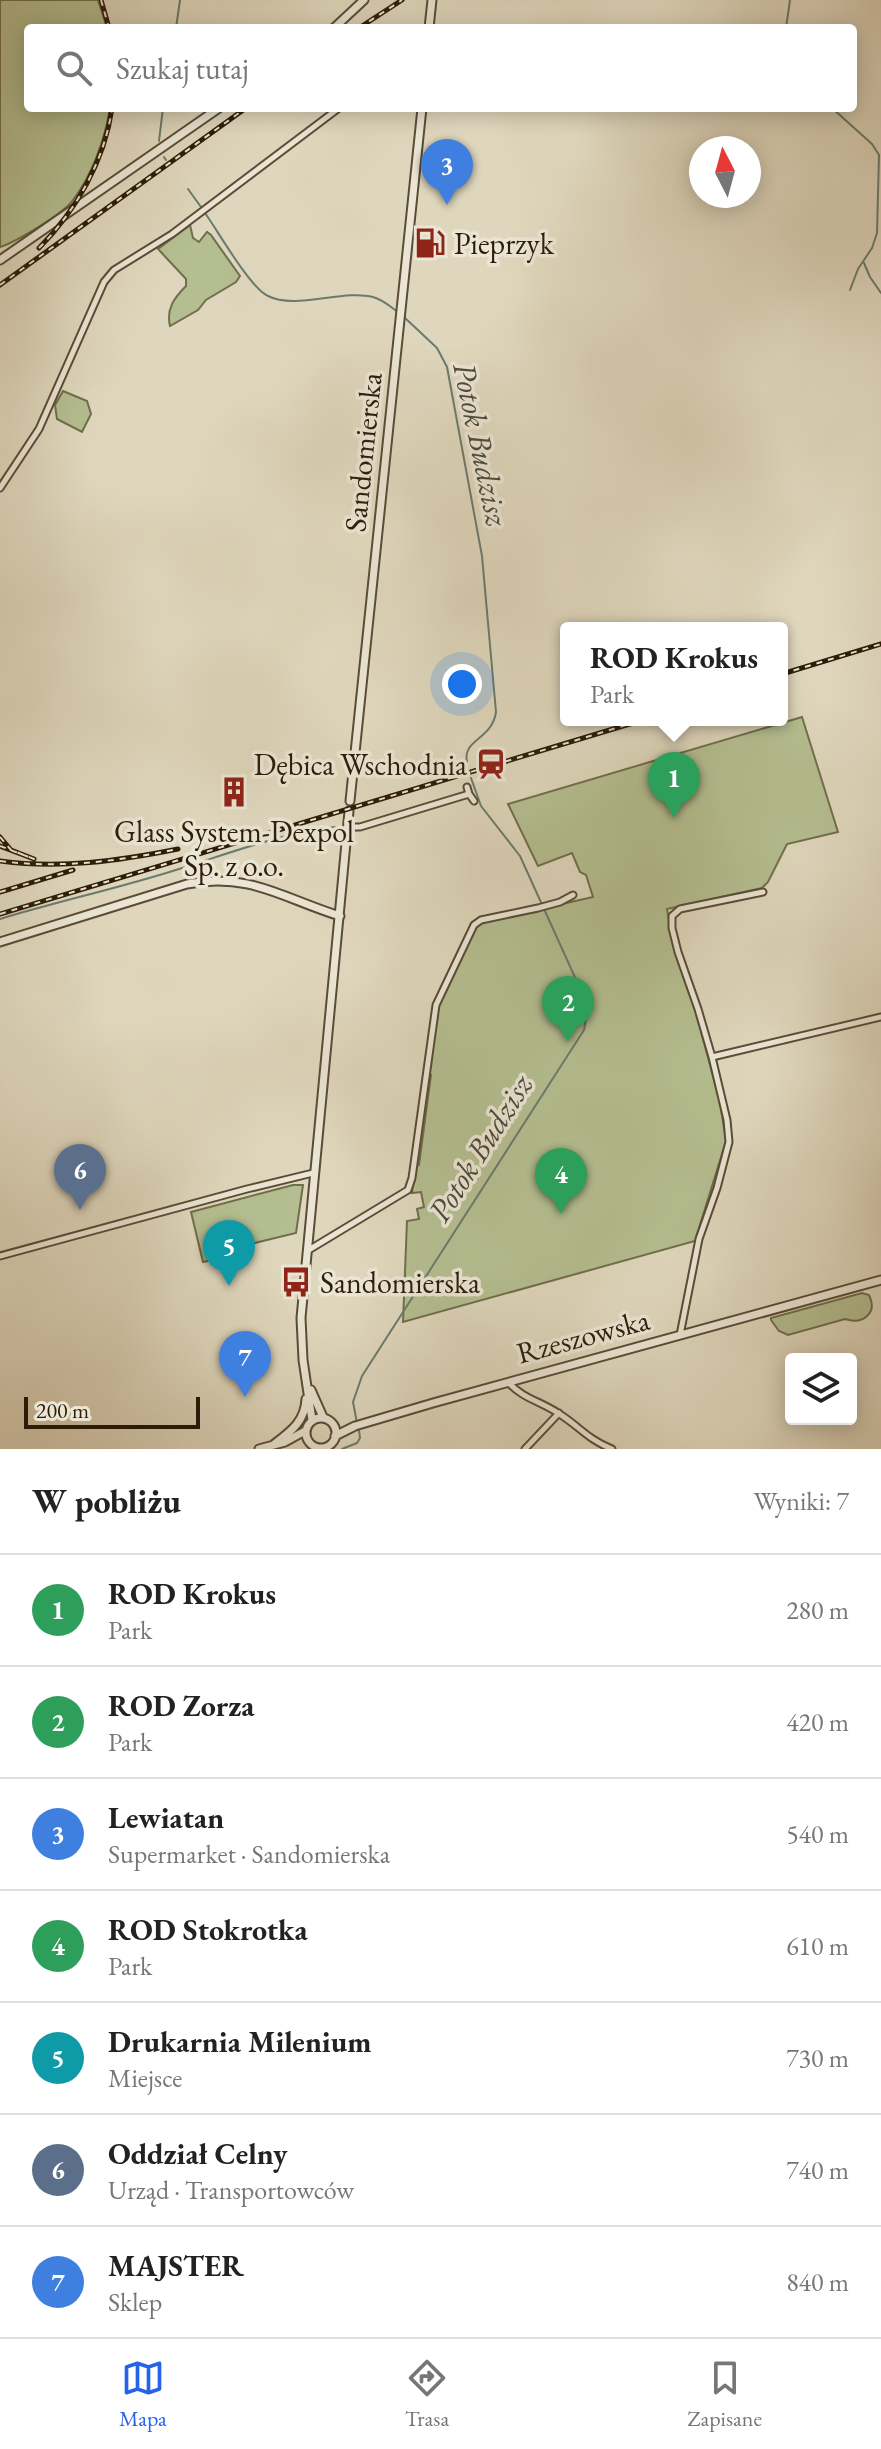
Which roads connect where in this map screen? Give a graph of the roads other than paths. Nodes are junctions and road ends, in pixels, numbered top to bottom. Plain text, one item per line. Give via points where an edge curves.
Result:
1 (364, 0) edge
2 (432, 0) edge
3 (338, 24) edge
4 (429, 24) edge
5 (213, 112) edge
6 (334, 112) edge
7 (422, 112) edge
8 (0, 260) edge
9 (0, 488) edge
10 (350, 801) dead end
11 (474, 801) dead end
12 (349, 811) dead end
13 (348, 827) junction
14 (763, 892) dead end
15 (573, 895) dead end
16 (340, 916) junction
17 (0, 942) edge
18 (881, 1017) edge
19 (712, 1057) junction
20 (313, 1173) junction
21 (306, 1252) junction
22 (0, 1256) edge
23 (881, 1280) edge
24 (680, 1335) junction
25 (306, 1380) junction
26 (508, 1382) junction
27 (559, 1413) junction
28 (323, 1417) junction
29 (312, 1420) junction
30 (334, 1425) junction
31 (359, 1425) junction
32 (305, 1431) junction
33 (335, 1436) junction
34 (308, 1441) junction
35 (285, 1442) junction
36 (273, 1445) junction
37 (259, 1449) edge
38 (525, 1449) edge
39 (612, 1449) edge

1 - 3 street
2 - 4 street
5 - 8 street
6 - 9 street via 172,234 114,270 39,429
7 - 10 street, Sandomierska
11 - 13 street via 468,790
12 - 13 street
13 - 16 street
14 - 19 street, Rzeszowska via 680,909 672,916 678,952
15 - 21 street via 474,925 437,1001 408,1190
16 - 17 street via 245,882 206,881
16 - 20 street
18 - 19 street
19 - 24 street, Rzeszowska via 729,1142 696,1250
20 - 21 street
20 - 22 street
21 - 25 street via 301,1318
23 - 24 street
24 - 26 street, Rzeszowska
25 - 28 street
25 - 29 street
25 - 36 street via 299,1423
26 - 27 street, Rzeszowska
26 - 31 street, Rzeszowska
27 - 38 street
27 - 39 street, Rzeszowska
28 - 29 street
28 - 30 street
29 - 32 street
30 - 31 street, Rzeszowska
30 - 33 street
31 - 33 street, Rzeszowska
32 - 34 street
32 - 35 street
33 - 34 street via 325,1447
34 - 35 street
35 - 36 street
36 - 37 street

